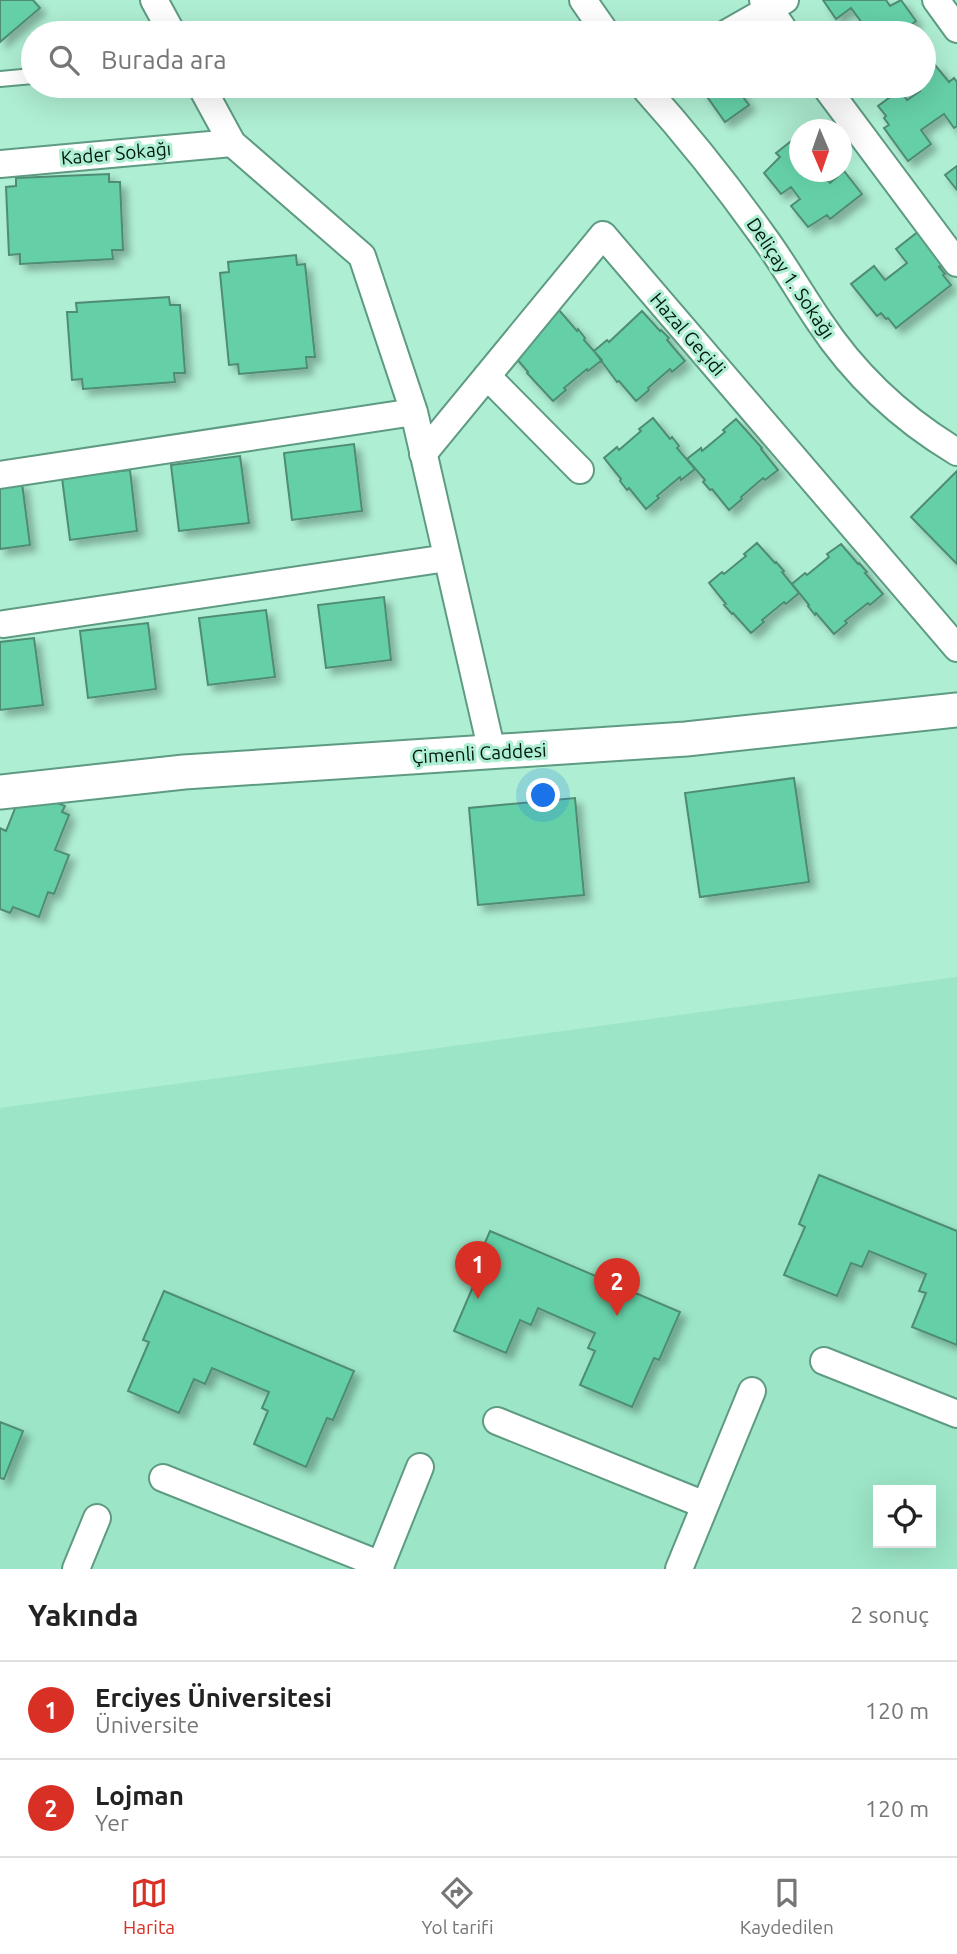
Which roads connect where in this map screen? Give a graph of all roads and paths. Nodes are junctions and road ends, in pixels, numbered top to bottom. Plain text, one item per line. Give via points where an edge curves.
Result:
1 (154, 0) edge
2 (583, 0) edge
3 (936, 0) edge
4 (772, 3) edge
5 (165, 21) edge
6 (598, 21) edge
7 (745, 21) edge
8 (780, 21) edge
9 (957, 29) edge
10 (21, 77) edge
11 (0, 79) edge
12 (208, 98) edge
13 (654, 98) edge
14 (834, 98) edge
15 (232, 143) junction
16 (0, 164) edge
17 (957, 264) edge
18 (487, 376) junction
19 (414, 412) junction
20 (957, 452) edge
21 (423, 454) junction
22 (580, 470) dead end
23 (0, 475) edge
24 (447, 558) junction
25 (4, 624) dead end
26 (957, 648) edge
27 (957, 710) edge
28 (492, 752) junction
29 (0, 792) edge
30 (824, 1361) dead end
31 (752, 1391) dead end
32 (957, 1414) edge
33 (497, 1421) dead end
34 (419, 1467) dead end
35 (163, 1478) dead end
36 (705, 1506) junction
37 (97, 1518) dead end
38 (380, 1567) edge
39 (76, 1569) edge
40 (679, 1569) edge

1 - 5 street
2 - 6 street
3 - 9 street
4 - 7 street
4 - 8 street
10 - 11 lane
12 - 15 street
13 - 20 street, Deliçay 1. Sokağı via 726,185 854,366 885,399
14 - 17 street
15 - 16 street, Kader Sokağı
15 - 19 street via 362,256
18 - 21 street, Hazal Geçidi
18 - 22 street
18 - 26 street, Hazal Geçidi via 603,234
19 - 21 street
19 - 23 street
21 - 24 street
24 - 25 street
24 - 28 street
27 - 28 street, Çimenli Caddesi via 686,739
28 - 29 street, Çimenli Caddesi via 184,772
30 - 32 street
31 - 36 street
33 - 36 street
34 - 38 street
35 - 38 street
36 - 40 street
37 - 39 street

